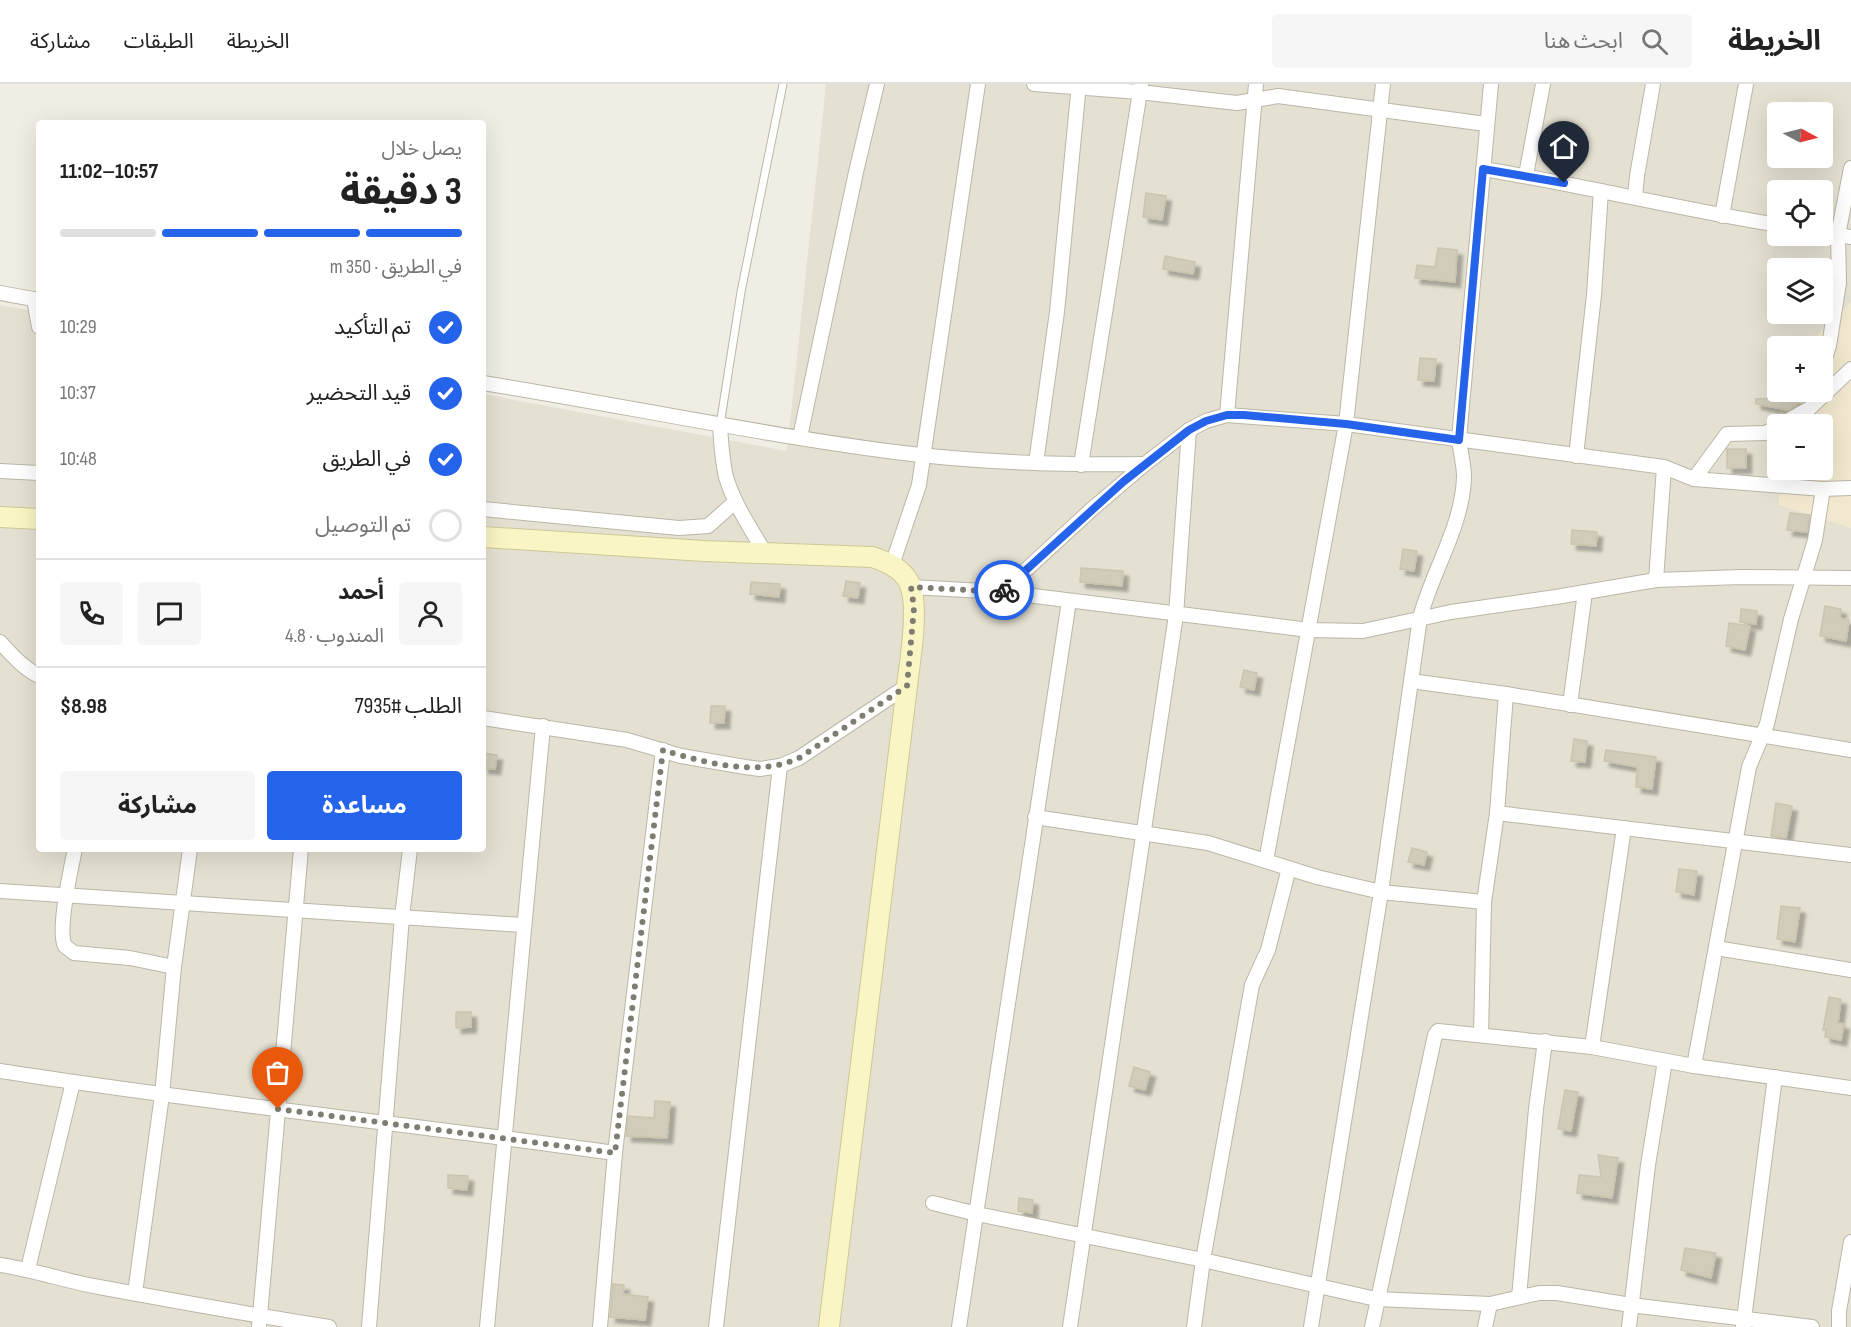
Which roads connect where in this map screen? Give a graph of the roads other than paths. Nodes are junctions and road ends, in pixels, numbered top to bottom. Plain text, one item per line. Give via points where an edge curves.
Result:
1 (783, 84) edge
2 (877, 84) edge
3 (978, 84) edge
4 (1034, 84) edge
5 (1256, 84) edge
6 (1383, 84) edge
7 (1491, 84) edge
8 (1543, 84) edge
9 (1653, 84) edge
10 (1746, 84) edge
11 (1079, 86) edge
12 (1140, 88) edge
13 (1254, 101) junction
14 (1380, 110) junction
15 (1486, 124) junction
16 (1851, 168) edge
17 (1483, 169) junction
18 (1526, 175) junction
19 (1601, 191) junction
20 (1635, 197) junction
21 (1722, 216) junction
22 (1767, 223) edge
23 (1845, 236) edge
24 (0, 293) edge
25 (36, 300) edge
26 (1831, 336) edge
27 (1851, 369) edge
28 (486, 384) edge
29 (1812, 402) edge
30 (1810, 408) junction
31 (1800, 414) edge
32 (1227, 415) junction
33 (1346, 424) junction
34 (720, 425) junction
35 (1189, 430) junction
36 (1767, 433) edge
37 (800, 437) junction
38 (1459, 440) junction
39 (924, 455) junction
40 (1576, 456) junction
41 (1036, 463) junction
42 (1145, 464) junction
43 (1081, 465) junction
44 (1664, 467) junction
45 (0, 471) edge
46 (36, 473) edge
47 (1694, 479) junction
48 (1851, 488) edge
49 (1823, 489) junction
50 (735, 502) junction
51 (486, 509) edge
52 (0, 517) edge
53 (36, 519) edge
54 (486, 541) edge
55 (765, 553) junction
56 (892, 565) junction
57 (1805, 578) junction
58 (1851, 578) edge
59 (1656, 580) junction
60 (911, 587) junction
61 (1002, 592) junction
62 (1584, 592) junction
63 (1069, 601) junction
64 (1176, 615) junction
65 (1420, 618) junction
66 (1309, 630) junction
67 (1, 647) edge
68 (36, 674) edge
69 (1412, 681) junction
70 (907, 686) junction
71 (1506, 694) junction
72 (1569, 705) junction
73 (486, 718) edge
74 (543, 726) junction
75 (1763, 737) junction
76 (663, 750) junction
77 (1851, 750) edge
78 (780, 766) junction
79 (1497, 813) junction
80 (1035, 817) junction
81 (1624, 828) junction
82 (1143, 833) junction
83 (1736, 842) junction
84 (74, 852) edge
85 (190, 852) edge
86 (301, 852) edge
87 (410, 852) edge
88 (1851, 855) edge
89 (1266, 861) junction
90 (1288, 868) junction
91 (0, 891) edge
92 (1381, 892) junction
93 (67, 894) junction
94 (1484, 902) junction
95 (184, 903) junction
96 (295, 910) junction
97 (402, 917) junction
98 (523, 925) junction
99 (1716, 948) junction
100 (174, 967) junction
101 (1851, 970) edge
102 (1481, 1035) junction
103 (1545, 1041) junction
104 (1592, 1047) junction
105 (1665, 1060) junction
106 (1694, 1066) junction
107 (0, 1071) edge
108 (1775, 1077) junction
109 (73, 1082) junction
110 (1851, 1088) edge
111 (162, 1095) junction
112 (278, 1109) junction
113 (385, 1123) junction
114 (504, 1137) junction
115 (615, 1153) junction
116 (933, 1203) dead end
117 (977, 1214) junction
118 (1085, 1235) junction
119 (1851, 1242) edge
120 (1203, 1260) junction
121 (0, 1265) edge
122 (27, 1269) junction
123 (1318, 1287) junction
124 (135, 1293) junction
125 (1519, 1297) junction
126 (1376, 1299) junction
127 (1490, 1304) junction
128 (1631, 1305) junction
129 (1845, 1312) edge
130 (259, 1322) edge
131 (1743, 1323) edge
132 (329, 1327) edge
133 (369, 1327) edge
134 (487, 1327) edge
135 (600, 1327) edge
136 (716, 1327) edge
137 (829, 1327) edge
138 (959, 1327) edge
139 (1070, 1327) edge
140 (1194, 1327) edge
141 (1311, 1327) edge
142 (1372, 1327) edge
143 (1485, 1327) edge
144 (1629, 1327) edge
145 (1812, 1327) edge
146 (1839, 1327) edge

1 - 34 lane via 741,292
2 - 37 street
3 - 39 street
4 - 11 street
5 - 13 street
6 - 14 street
7 - 15 street
8 - 18 street
9 - 20 street
10 - 21 street
11 - 12 street
11 - 41 street via 1058,312
12 - 13 street via 1237,103
12 - 43 street
13 - 14 street via 1278,96
13 - 32 street
14 - 15 street
14 - 33 street
15 - 17 street
16 - 23 street
17 - 18 street
17 - 38 street
18 - 19 street
19 - 20 street
19 - 40 street
20 - 21 street
21 - 22 street
23 - 26 street
24 - 25 street
27 - 30 street
28 - 34 street
29 - 30 street
30 - 31 street
32 - 33 street
32 - 35 street
33 - 38 street
33 - 66 street
34 - 37 street
34 - 50 street via 726,476
35 - 42 street
35 - 64 street
36 - 47 street via 1727,434
37 - 39 street
38 - 40 street
38 - 65 street via 1464,476 1458,510
39 - 41 street
39 - 56 street via 915,501
40 - 44 street
41 - 43 street
42 - 43 street
42 - 61 street
44 - 47 street
44 - 59 street
45 - 46 street
47 - 49 street
48 - 49 street
49 - 57 street
50 - 51 street via 708,526 680,528
50 - 55 street
52 - 53 main road
54 - 55 main road
55 - 56 main road via 872,557
56 - 60 main road
57 - 58 street
57 - 59 street
57 - 75 street via 1791,619
59 - 62 street
60 - 61 street
60 - 70 main road via 914,608
61 - 63 street
62 - 65 street
62 - 72 street
63 - 64 street
63 - 80 street
64 - 66 street
64 - 82 street
65 - 66 street via 1364,631
65 - 69 street
66 - 89 street
67 - 68 street
69 - 71 street
69 - 92 street
70 - 78 street via 799,758
70 - 137 main road
71 - 72 street
71 - 79 street
72 - 75 street
73 - 74 street
74 - 76 street
74 - 98 street
75 - 77 street
75 - 83 street via 1749,767
76 - 78 street via 745,767
76 - 115 street
78 - 136 street
79 - 81 street
79 - 94 street
80 - 82 street
80 - 117 street
81 - 83 street
81 - 104 street
82 - 89 street via 1208,843
82 - 118 street
83 - 88 street
83 - 99 street
84 - 93 street
85 - 95 street
86 - 96 street
87 - 97 street
89 - 90 street
90 - 92 street
90 - 120 street via 1268,950 1252,985
91 - 93 street
92 - 94 street
92 - 123 street
93 - 95 street
93 - 100 street via 62,942 69,951
94 - 102 street
95 - 96 street
95 - 100 street
96 - 97 street
96 - 112 street
97 - 98 street
97 - 113 street
98 - 114 street
99 - 101 street
99 - 106 street
100 - 111 street
102 - 103 street
102 - 126 street via 1440,1030 1435,1035
103 - 104 street
103 - 125 street
104 - 105 street
105 - 106 street
105 - 128 street via 1647,1165
106 - 108 street
107 - 109 street
108 - 110 street
108 - 131 street
109 - 111 street
109 - 122 street
111 - 112 street
111 - 124 street
112 - 113 street
112 - 130 street
113 - 114 street
113 - 133 street
114 - 115 street
114 - 134 street
115 - 135 street
116 - 117 street
117 - 118 street
117 - 138 street
118 - 120 street
118 - 139 street
119 - 129 street
120 - 123 street
120 - 140 street
121 - 122 street
122 - 124 street
123 - 126 street
123 - 141 street
124 - 130 street
125 - 127 street
125 - 128 street via 1557,1293
126 - 127 street
126 - 142 street
127 - 143 street
128 - 131 street
128 - 144 street
129 - 146 street
130 - 132 street
131 - 145 street

